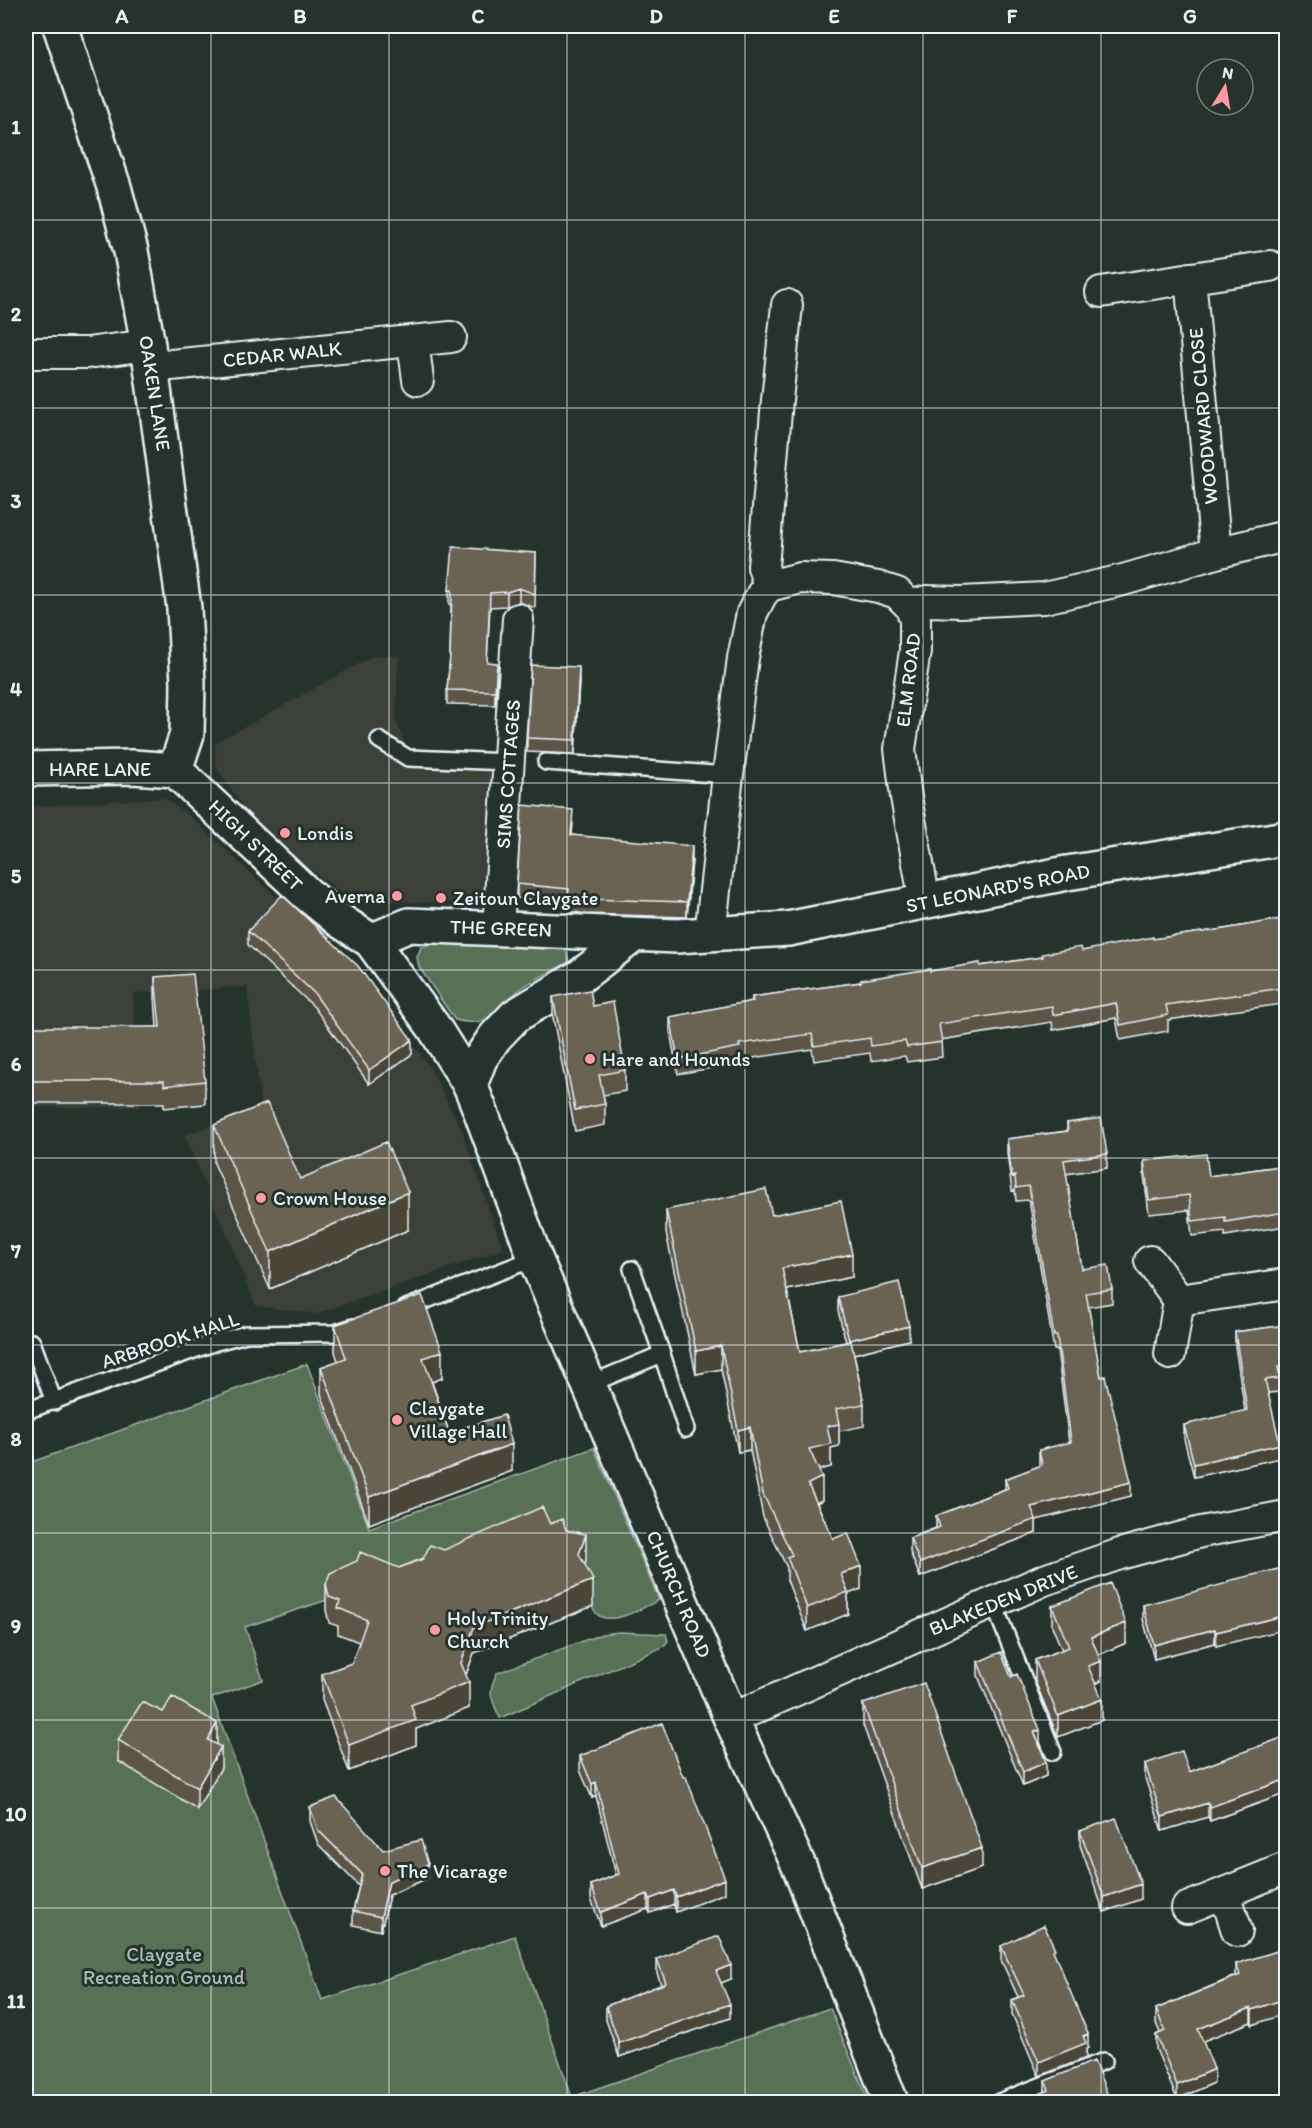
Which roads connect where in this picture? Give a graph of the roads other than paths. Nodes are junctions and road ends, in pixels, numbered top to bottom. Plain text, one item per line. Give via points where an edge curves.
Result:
1 (60, 26) edge
2 (1270, 266) dead end
3 (1190, 278) junction
4 (1101, 292) dead end
5 (787, 305) dead end
6 (451, 337) dead end
7 (413, 341) junction
8 (26, 353) edge
9 (150, 356) junction
10 (418, 380) dead end
11 (1287, 536) edge
12 (1216, 553) junction
13 (769, 586) junction
14 (910, 606) junction
15 (518, 619) dead end
16 (379, 740) dead end
17 (509, 762) junction
18 (546, 762) dead end
19 (26, 769) edge
20 (175, 770) junction
21 (728, 775) junction
22 (1287, 837) edge
23 (925, 902) junction
24 (498, 928) junction
25 (634, 934) junction
26 (710, 935) junction
27 (371, 941) junction
28 (470, 1085) junction
29 (535, 1258) junction
30 (1150, 1261) dead end
31 (632, 1269) dead end
32 (1287, 1284) edge
33 (1179, 1300) junction
34 (391, 1314) edge
35 (369, 1322) edge
36 (32, 1342) dead end
37 (662, 1354) junction
38 (1170, 1354) dead end
39 (590, 1384) junction
40 (54, 1402) junction
41 (26, 1411) edge
42 (686, 1429) dead end
43 (1287, 1516) edge
44 (993, 1602) junction
45 (731, 1719) junction
46 (1053, 1752) dead end
47 (1287, 1868) edge
48 (1225, 1893) junction
49 (1187, 1908) dead end
50 (1237, 1931) dead end
51 (1104, 2061) dead end
52 (891, 2103) edge
53 (999, 2103) edge

1 - 9 street, OAKEN LANE via 117,198
2 - 3 street
3 - 4 street
3 - 12 street, WOODWARD CLOSE
5 - 13 street via 763,567
6 - 7 street, CEDAR WALK
7 - 9 street, CEDAR WALK
7 - 10 street
8 - 9 street, CEDAR WALK
9 - 20 street, OAKEN LANE via 188,673 187,734
11 - 12 street
12 - 14 street via 1044,598 927,601
13 - 14 street, ELM ROAD via 800,578 833,579 897,593
13 - 21 street via 752,613
14 - 23 street, ELM ROAD via 915,619 915,651 900,749
15 - 17 street, SIMS COTTAGES
16 - 17 lane via 408,758
17 - 24 street, SIMS COTTAGES
18 - 21 lane
19 - 20 street, HARE LANE
20 - 27 street, HIGH STREET via 307,894
21 - 26 street
22 - 23 street, ST LEONARD'S ROAD via 1067,873
23 - 26 street, ST LEONARD'S ROAD via 788,928
24 - 25 street, THE GREEN
24 - 27 street, THE GREEN via 409,926
25 - 26 street, THE GREEN
25 - 28 street via 578,978 515,1016 480,1059
27 - 28 street, HIGH STREET
28 - 29 street, CHURCH ROAD
29 - 34 lane
29 - 39 street, CHURCH ROAD
30 - 33 street
31 - 37 lane
32 - 33 street
33 - 38 street
35 - 40 lane, ARBROOK HALL via 335,1334 246,1334
36 - 40 lane
37 - 39 lane
37 - 42 lane
39 - 45 street, CHURCH ROAD
40 - 41 lane, ARBROOK HALL
43 - 44 street, BLAKEDEN DRIVE via 1201,1532 1120,1554
44 - 45 street, BLAKEDEN DRIVE
44 - 46 lane
45 - 52 street, CHURCH ROAD via 798,1866
47 - 48 street
48 - 49 street
48 - 50 street
51 - 53 lane

